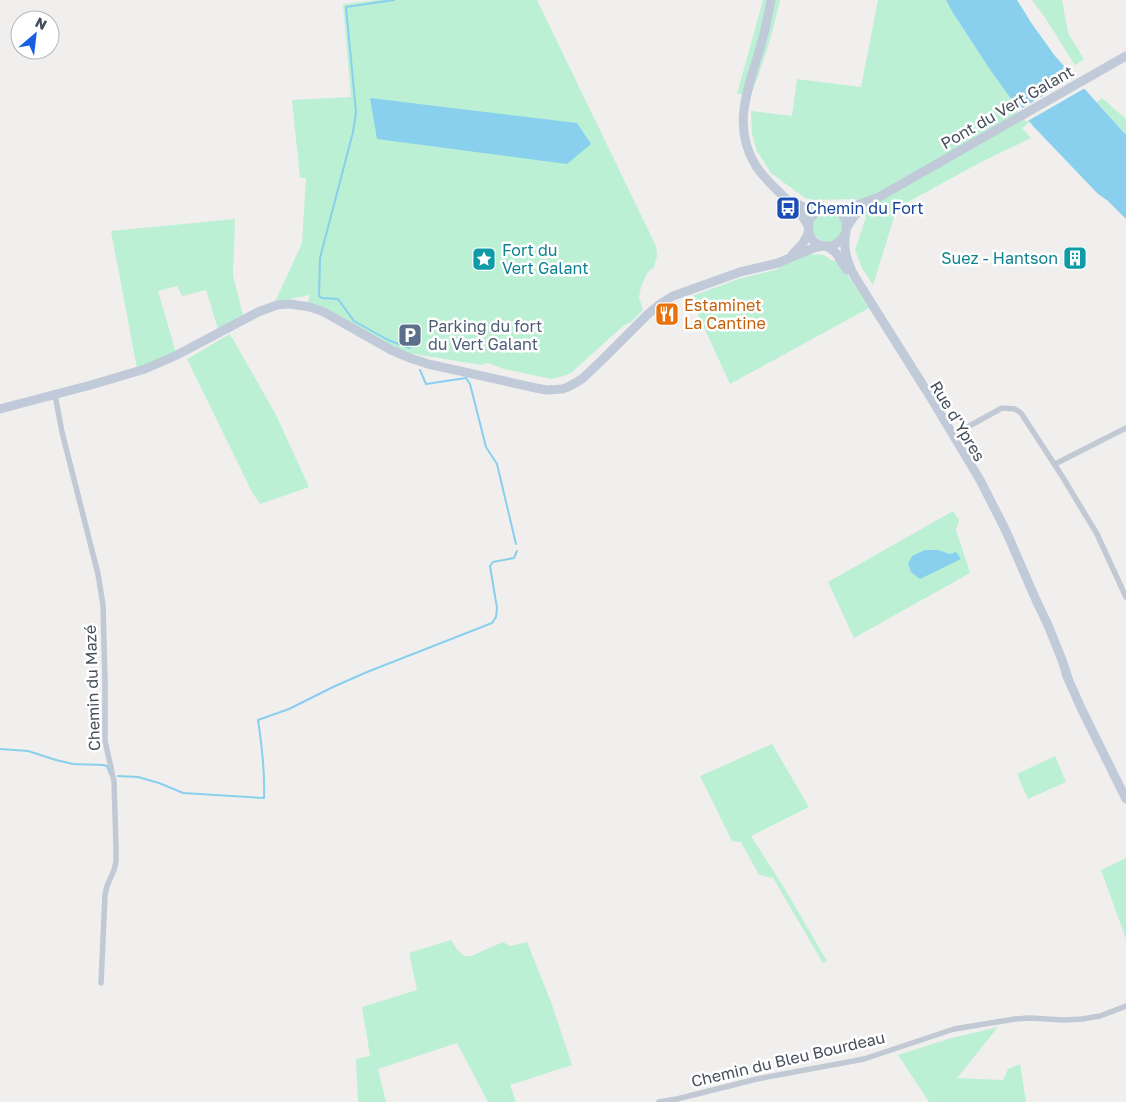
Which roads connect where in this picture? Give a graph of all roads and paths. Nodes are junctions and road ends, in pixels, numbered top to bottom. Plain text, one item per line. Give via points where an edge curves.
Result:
1 (771, 0) edge
2 (1126, 56) edge
3 (781, 194) junction
4 (879, 197) junction
5 (821, 209) junction
6 (836, 210) junction
7 (809, 230) junction
8 (846, 231) junction
9 (824, 246) junction
10 (783, 260) junction
11 (864, 293) junction
12 (909, 364) junction
13 (55, 395) junction
14 (0, 408) edge
15 (1126, 428) edge
16 (953, 435) junction
17 (1055, 464) junction
18 (985, 492) junction
19 (1126, 597) edge
20 (1116, 778) junction
21 (1126, 791) edge
22 (1126, 799) edge
23 (102, 983) dead end
24 (1126, 1006) edge
25 (659, 1102) edge

1 - 3 main road via 745,97 743,123 754,162
2 - 4 main road, Pont du Vert Galant
3 - 5 main road via 805,208
3 - 7 main road
4 - 6 main road
4 - 8 main road via 856,215
5 - 6 main road
5 - 7 main road via 811,217
6 - 8 main road via 844,217
7 - 9 main road via 815,242
7 - 10 main road via 801,245
8 - 9 main road via 839,243
8 - 11 main road, Rue d'Ypres via 845,248 849,264
9 - 10 main road
9 - 11 main road, Rue d'Ypres via 836,253
10 - 13 main road via 740,272 669,299 647,315 587,375 565,388 536,388 428,364 391,350 315,308 281,305 253,314 151,367
11 - 12 main road, Rue d'Ypres
12 - 16 main road, Rue d'Ypres
12 - 18 main road, Rue d'Ypres via 924,398
13 - 14 main road
13 - 23 street, Chemin du Mazé via 103,605 105,741 114,781 116,862 105,895
15 - 17 street
16 - 17 street via 1002,408 1015,408
16 - 18 main road, Rue d'Ypres
17 - 19 street via 1097,534
18 - 20 main road, Rue d'Ypres via 1004,526 1036,600 1049,644
20 - 21 main road, Rue d'Ypres
20 - 22 main road, Rue d'Ypres
24 - 25 street, Chemin du Bleu Bourdeau via 1082,1019 1015,1018 954,1029 872,1057

